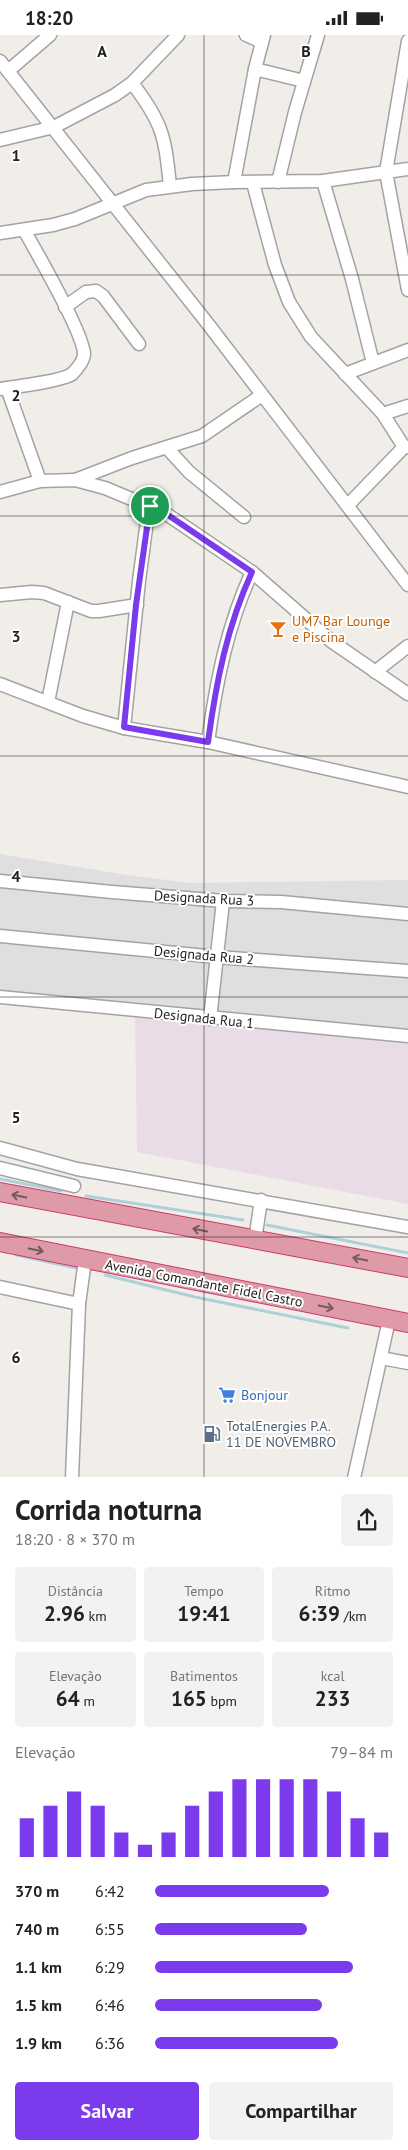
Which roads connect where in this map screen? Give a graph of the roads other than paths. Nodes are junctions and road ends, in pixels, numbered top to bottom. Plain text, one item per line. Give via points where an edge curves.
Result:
1 (50, 35) edge
2 (178, 35) edge
3 (246, 35) edge
4 (318, 35) edge
5 (263, 38) edge
6 (408, 41) edge
7 (0, 61) edge
8 (255, 69) junction
9 (8, 71) junction
10 (304, 81) junction
11 (132, 83) junction
12 (54, 127) junction
13 (0, 141) edge
14 (408, 169) edge
15 (386, 172) junction
16 (323, 181) junction
17 (234, 182) junction
18 (278, 182) junction
19 (253, 183) junction
20 (170, 187) junction
21 (113, 203) junction
22 (24, 230) junction
23 (0, 233) edge
24 (408, 290) edge
25 (65, 307) junction
26 (139, 344) dead end
27 (408, 351) edge
28 (372, 363) junction
29 (345, 375) junction
30 (3, 388) edge
31 (262, 395) junction
32 (408, 406) edge
33 (383, 414) junction
34 (406, 447) edge
35 (166, 448) junction
36 (75, 480) junction
37 (40, 481) junction
38 (0, 492) edge
39 (348, 505) junction
40 (150, 506) junction
41 (244, 517) dead end
42 (252, 572) junction
43 (408, 585) edge
44 (0, 595) edge
45 (68, 602) junction
46 (136, 605) junction
47 (408, 646) edge
48 (374, 672) junction
49 (0, 683) edge
50 (408, 694) edge
51 (48, 702) junction
52 (124, 727) junction
53 (208, 742) junction
54 (408, 787) edge
55 (0, 881) edge
56 (223, 901) junction
57 (408, 914) edge
58 (0, 935) edge
59 (217, 957) junction
60 (408, 971) edge
61 (0, 997) edge
62 (210, 1019) junction
63 (408, 1036) edge
64 (0, 1148) edge
65 (0, 1168) edge
66 (77, 1169) junction
67 (74, 1186) junction
68 (0, 1192) edge
69 (261, 1200) junction
70 (72, 1206) junction
71 (408, 1227) edge
72 (255, 1240) junction
73 (0, 1242) edge
74 (85, 1260) junction
75 (408, 1268) edge
76 (0, 1287) edge
77 (80, 1304) junction
78 (389, 1320) junction
79 (408, 1323) edge
80 (381, 1357) junction
81 (408, 1363) edge
82 (72, 1477) edge
83 (354, 1477) edge

1 - 9 street
2 - 11 street
3 - 5 street
4 - 10 street
5 - 8 street
6 - 15 street
7 - 9 street
8 - 10 street
8 - 17 street
9 - 12 street
10 - 18 street
11 - 12 street
11 - 20 street via 160,125
12 - 13 street
12 - 21 street
14 - 15 street
15 - 16 street
15 - 24 street
16 - 18 street
16 - 28 street via 352,279
17 - 19 street
17 - 20 street
18 - 19 street
19 - 29 street via 274,265 289,302 311,337
20 - 21 street via 134,193
21 - 22 street via 75,219
21 - 31 street
22 - 23 street
22 - 25 street
25 - 26 street via 86,292 96,291
25 - 30 street via 83,348 80,366 70,375
27 - 28 street
28 - 29 street
29 - 33 street
30 - 37 street
31 - 35 street via 202,435
31 - 39 street
32 - 33 street
33 - 34 street
34 - 39 street
35 - 36 street
35 - 41 street via 189,472
36 - 37 street
36 - 40 street
37 - 38 street
39 - 43 street
40 - 42 street
40 - 46 street
42 - 48 street via 331,641
42 - 53 street via 225,643
44 - 45 street via 38,592
45 - 46 street via 91,611
45 - 51 street
46 - 52 street
47 - 48 street
48 - 50 street
49 - 51 street
51 - 52 street
52 - 53 street
53 - 54 street
55 - 56 street, Designada Rua 3
56 - 57 street, Designada Rua 3 via 281,902
56 - 59 street
58 - 59 street, Designada Rua 2
59 - 60 street, Designada Rua 2
59 - 62 street
61 - 62 street, Designada Rua 1
62 - 63 street, Designada Rua 1
64 - 66 street
65 - 67 street
66 - 67 street
66 - 69 street
67 - 70 street
70 -> 68 highway
69 - 71 street
69 - 72 street
72 -> 70 highway
75 -> 72 highway
73 -> 74 highway, Avenida Comandante Fidel Castro
74 - 77 street
74 -> 78 highway, Avenida Comandante Fidel Castro
76 - 77 street
77 - 82 street
78 - 79 highway, Avenida Comandante Fidel Castro
78 - 80 street
80 - 81 street
80 - 83 street

